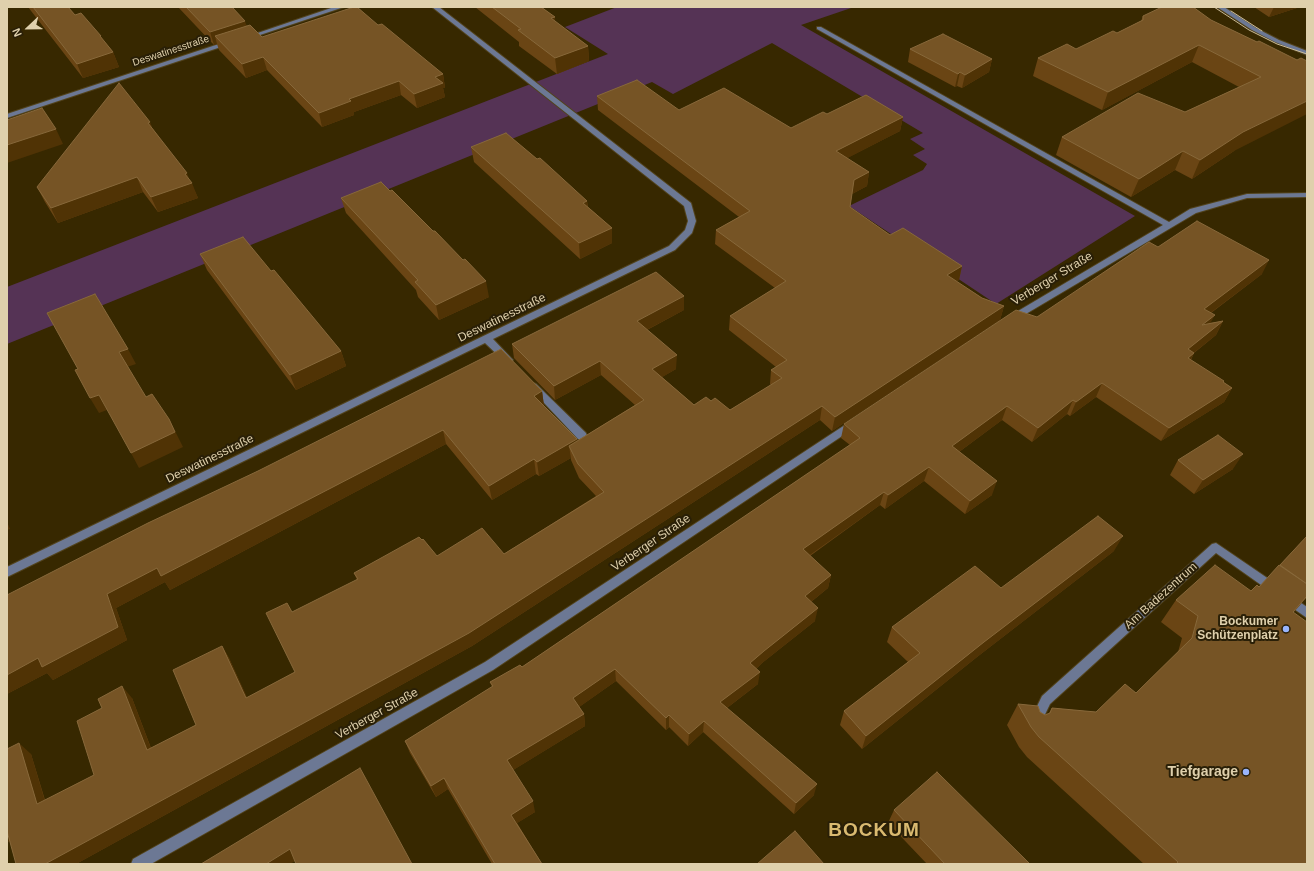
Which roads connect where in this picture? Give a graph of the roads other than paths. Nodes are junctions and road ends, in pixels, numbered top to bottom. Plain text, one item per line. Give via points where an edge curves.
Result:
1 (341, 7) edge
2 (435, 7) edge
3 (1220, 7) edge
4 (819, 28) dead end
5 (1307, 52) edge
6 (7, 116) edge
7 (1307, 195) edge
8 (1168, 225) junction
9 (999, 327) edge
10 (487, 339) junction
11 (514, 366) edge
12 (524, 377) edge
13 (860, 419) edge
14 (582, 436) edge
15 (7, 572) edge
16 (1307, 613) edge
17 (1033, 728) edge
18 (138, 864) edge

1 - 6 street, Deswatinesstraße
2 - 10 street, Deswatinesstraße via 688,205 692,221 689,231 672,248
3 - 5 street via 1277,41
4 - 8 street
7 - 8 street, Verberger Straße via 1247,196 1193,211
8 - 9 street, Verberger Straße
10 - 11 street
10 - 15 street, Deswatinesstraße
12 - 14 street
13 - 18 street, Verberger Straße via 489,666
16 - 17 street, Am Badezentrum via 1216,547 1046,700

